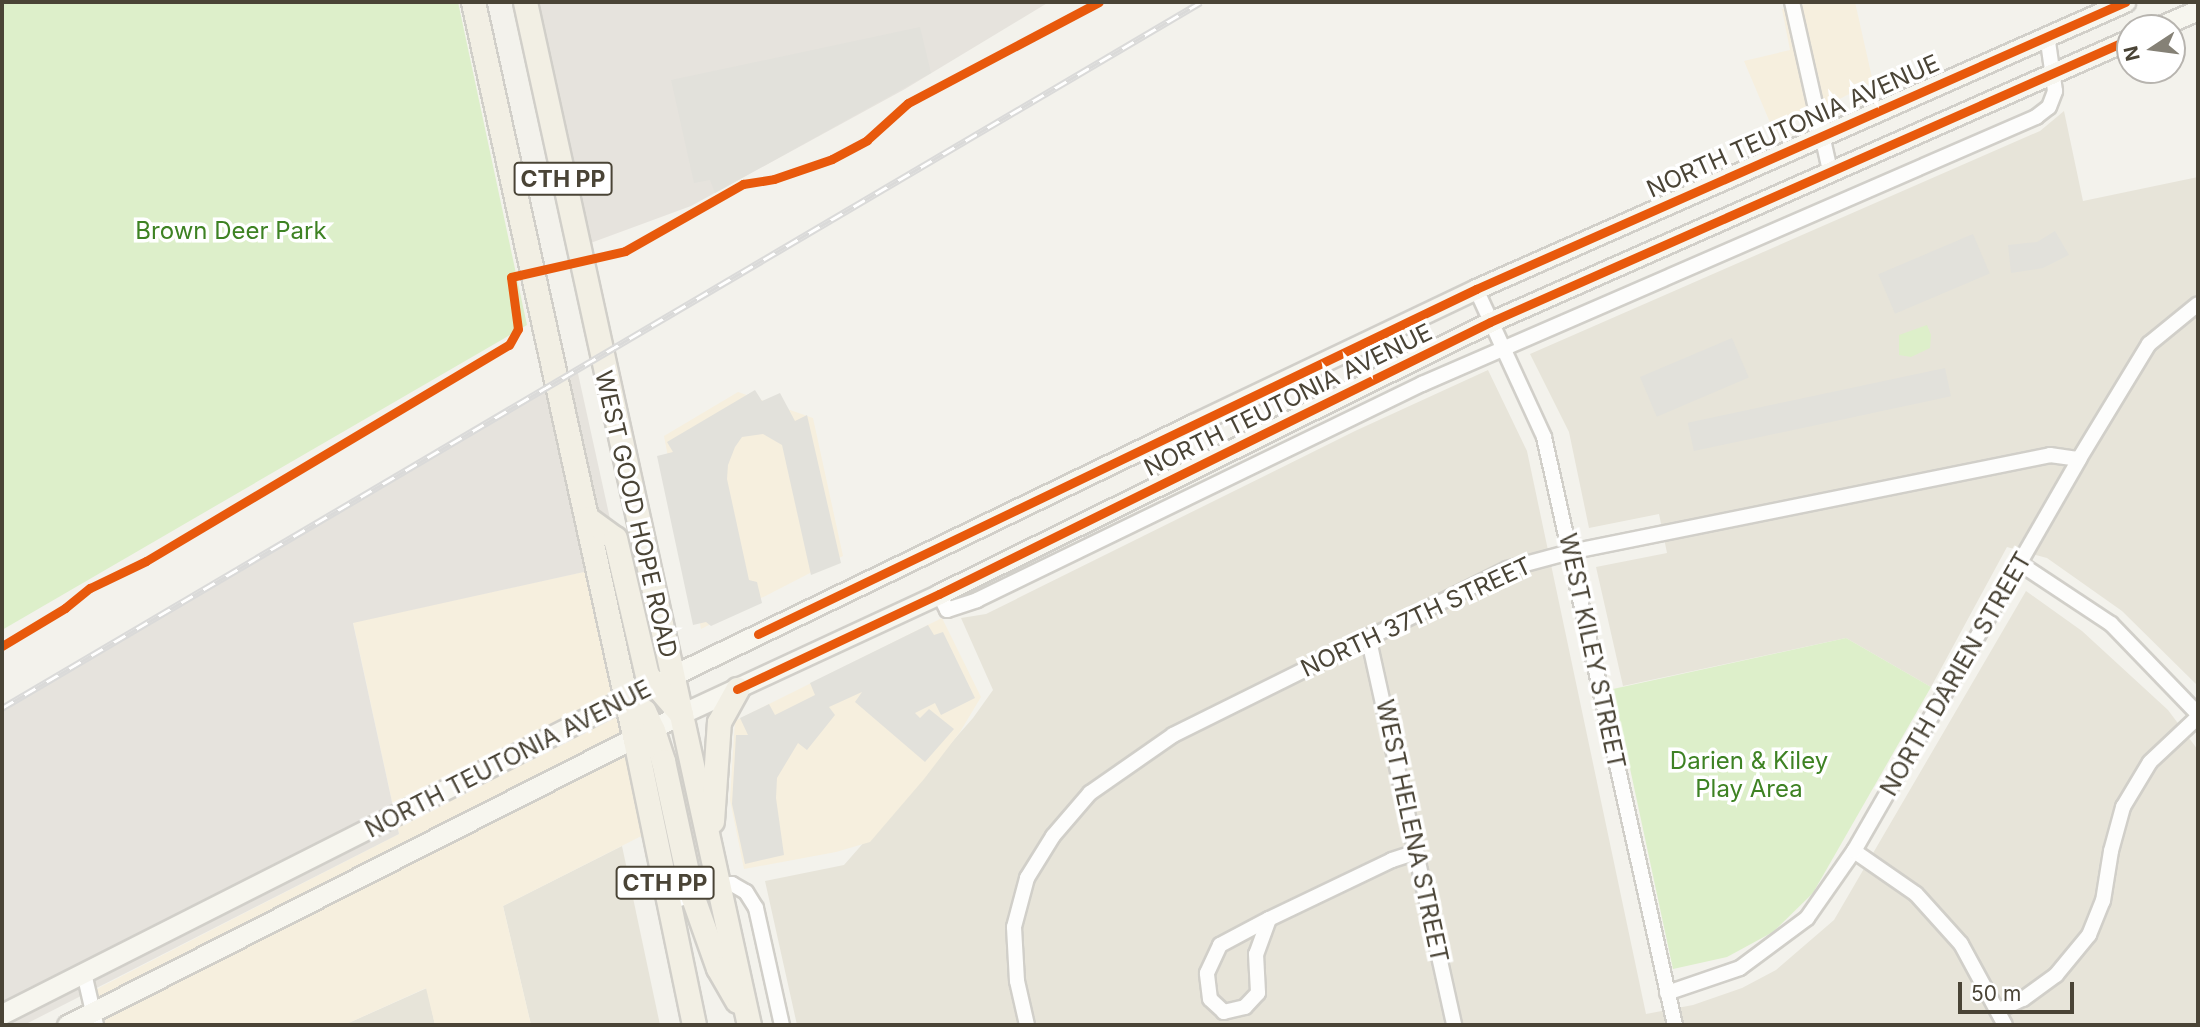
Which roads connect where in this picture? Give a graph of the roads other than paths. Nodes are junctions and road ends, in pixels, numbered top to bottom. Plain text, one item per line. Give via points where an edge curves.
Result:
1 (473, 2) edge
2 (525, 2) edge
3 (1792, 2) edge
4 (2125, 2) edge
5 (2047, 35) junction
6 (2116, 45) edge
7 (2054, 71) junction
8 (1822, 134) junction
9 (1830, 171) junction
10 (1476, 289) junction
11 (2198, 304) edge
12 (1490, 322) junction
13 (1503, 348) junction
14 (2079, 459) junction
15 (587, 518) junction
16 (1570, 552) junction
17 (2019, 563) junction
18 (943, 602) junction
19 (1368, 636) junction
20 (663, 681) junction
21 (737, 688) junction
22 (626, 698) junction
23 (681, 715) junction
24 (2198, 716) edge
25 (644, 735) junction
26 (710, 845) junction
27 (1854, 851) junction
28 (1416, 852) junction
29 (730, 887) junction
30 (692, 895) junction
31 (669, 903) junction
32 (1269, 919) junction
33 (85, 973) junction
34 (1667, 993) junction
35 (1999, 1010) junction
36 (2, 1014) edge
37 (95, 1019) edge
38 (748, 1022) edge
39 (67, 1025) edge
40 (694, 1025) edge
41 (782, 1025) edge
42 (1027, 1025) edge
43 (1454, 1025) edge
44 (1675, 1025) edge
45 (2005, 1025) edge

1 - 15 main road, WEST GOOD HOPE ROAD / CTH PP
2 - 20 main road, WEST GOOD HOPE ROAD / CTH PP
3 - 8 street
4 - 5 main road, NORTH TEUTONIA AVENUE
5 - 7 street
5 - 8 main road, NORTH TEUTONIA AVENUE
6 - 7 main road, NORTH TEUTONIA AVENUE
7 - 9 main road, NORTH TEUTONIA AVENUE
7 - 13 street, NORTH TEUTONIA AVENUE via 2055,91 2049,107 2036,117
8 - 9 street
8 - 10 main road, NORTH TEUTONIA AVENUE
9 - 12 main road, NORTH TEUTONIA AVENUE
10 - 12 street, WEST KILEY STREET
10 - 20 main road, NORTH TEUTONIA AVENUE
11 - 14 street, NORTH DARIEN STREET via 2149,344
12 - 13 street, WEST KILEY STREET
12 - 18 main road, NORTH TEUTONIA AVENUE
13 - 16 street, WEST KILEY STREET via 1544,437
13 - 18 street, NORTH TEUTONIA AVENUE via 977,600
14 - 16 street, NORTH 37TH STREET via 2050,455
14 - 17 street, NORTH DARIEN STREET
15 - 20 main road via 615,538 642,661
15 - 22 main road, WEST GOOD HOPE ROAD / CTH PP
16 - 19 street, NORTH 37TH STREET via 1507,569
16 - 34 street, WEST KILEY STREET
17 - 24 street via 2111,624
17 - 27 street, NORTH DARIEN STREET
18 - 21 main road, NORTH TEUTONIA AVENUE
19 - 28 street, WEST HELENA STREET
19 - 42 street, NORTH 37TH STREET via 1173,735 1090,793 1053,836 1027,878 1014,927 1017,981
20 - 22 main road, NORTH TEUTONIA AVENUE
20 - 23 main road
21 - 23 main road, NORTH TEUTONIA AVENUE
21 - 26 main road via 719,722
22 - 25 main road via 643,711
22 - 33 main road, NORTH TEUTONIA AVENUE
23 - 25 main road, NORTH TEUTONIA AVENUE
23 - 26 main road, CTH PP
24 - 35 street via 2150,762 2123,807 2103,901 2089,936 2056,975
25 - 30 main road via 663,761
25 - 31 main road, CTH PP
25 - 37 main road, NORTH TEUTONIA AVENUE
26 - 29 main road, CTH PP
27 - 34 street, NORTH DARIEN STREET via 1807,918 1740,968
27 - 35 street via 1916,894 1952,934
28 - 32 street
28 - 43 street, WEST HELENA STREET
29 - 30 street
29 - 38 main road, CTH PP
29 - 41 street via 756,908
30 - 31 street
30 - 38 main road via 718,968
31 - 40 main road, CTH PP
32 - 32 street via 1220,945 1207,973 1210,999 1224,1012 1245,1007 1258,993 1256,954
33 - 36 main road, NORTH TEUTONIA AVENUE
33 - 37 street
34 - 44 street, WEST KILEY STREET
35 - 45 street
37 - 39 main road, NORTH TEUTONIA AVENUE

